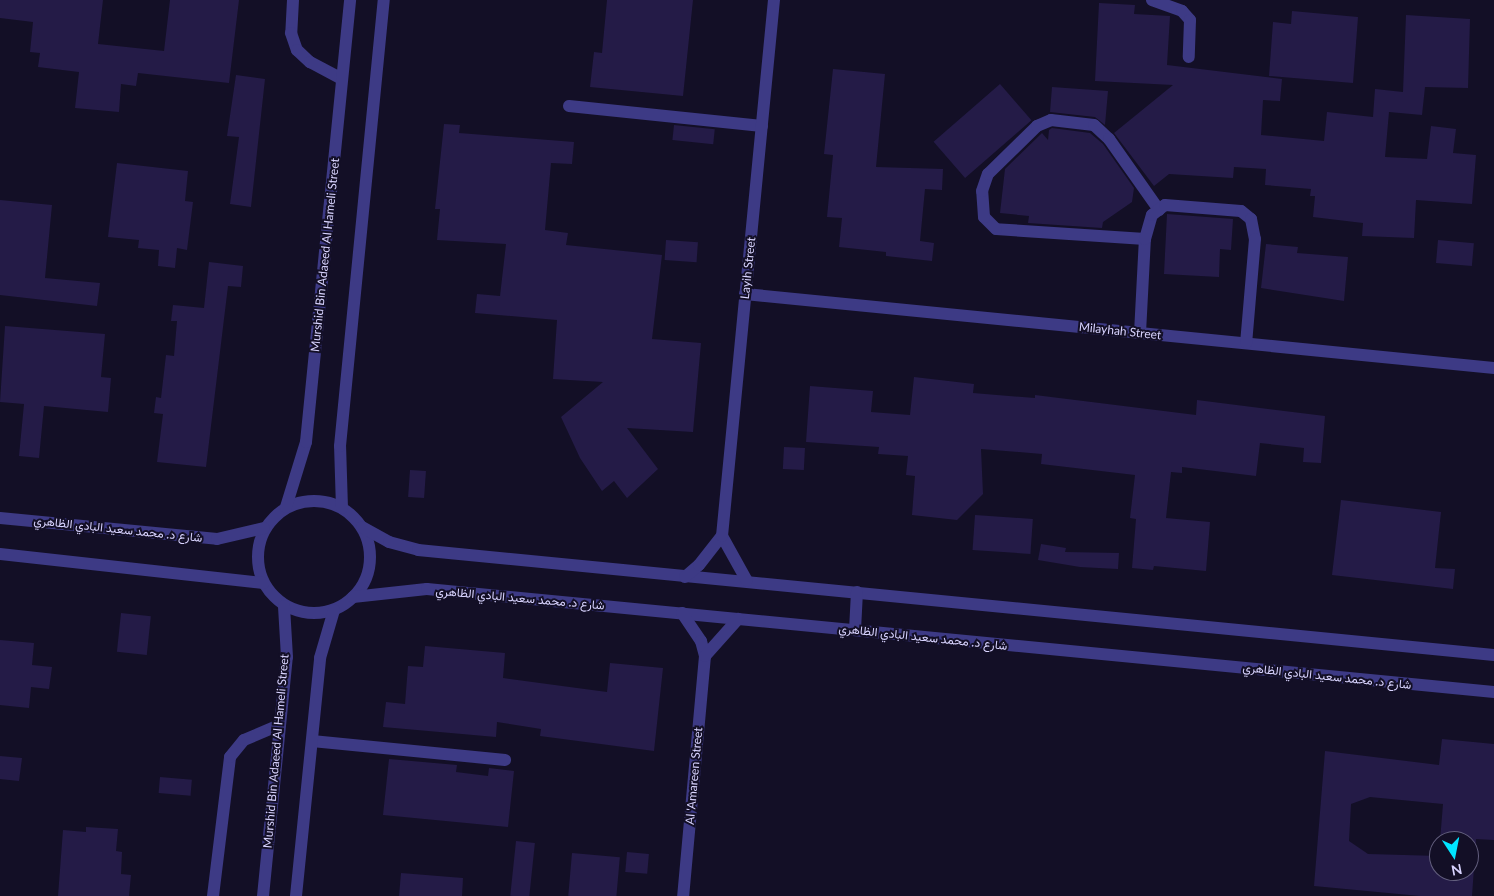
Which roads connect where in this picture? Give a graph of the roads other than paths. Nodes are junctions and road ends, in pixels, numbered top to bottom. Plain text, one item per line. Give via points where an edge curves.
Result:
1 (293, 0) edge
2 (350, 0) edge
3 (384, 0) edge
4 (774, 0) edge
5 (1152, 0) edge
6 (1189, 57) dead end
7 (342, 79) junction
8 (569, 106) dead end
9 (762, 126) junction
10 (1159, 210) junction
11 (1145, 239) junction
12 (745, 294) junction
13 (1140, 333) junction
14 (1246, 343) junction
15 (1494, 368) edge
16 (286, 507) junction
17 (342, 508) junction
18 (0, 518) edge
19 (362, 527) junction
20 (264, 528) junction
21 (722, 536) junction
22 (0, 554) edge
23 (685, 577) junction
24 (748, 581) junction
25 (263, 583) junction
26 (857, 592) junction
27 (353, 597) junction
28 (284, 606) junction
29 (334, 610) junction
30 (682, 613) junction
31 (738, 619) junction
32 (855, 630) junction
33 (1494, 655) edge
34 (705, 656) junction
35 (1494, 692) edge
36 (280, 726) junction
37 (312, 741) junction
38 (505, 760) dead end
39 (213, 896) edge
40 (263, 896) edge
41 (296, 896) edge
42 (682, 896) edge

1 - 7 street via 291,33 297,50 310,62
2 - 7 street, Murshid Bin Adaeed Al Hameli Street
3 - 17 street via 340,446
4 - 9 street, Layih Street
5 - 6 street via 1182,11 1190,20
7 - 16 street, Murshid Bin Adaeed Al Hameli Street via 306,442
8 - 9 street
9 - 12 street, Layih Street
10 - 11 street via 1152,215
10 - 11 street via 1109,139 1094,126 1051,120 1036,126 988,174 982,191 984,217 996,229
10 - 14 street via 1166,205 1241,211 1252,218 1255,238
11 - 13 street
12 - 13 street, Milayhah Street
12 - 21 street, Layih Street
13 - 14 street, Milayhah Street
14 - 15 street, Milayhah Street
16 - 17 street via 305,501 324,501
16 - 20 street
17 - 19 street
18 - 20 street, شارع د. محمد سعيد البادي الظاهري via 217,539
19 - 23 street via 389,542 418,550
19 - 27 street via 370,559 367,576
20 - 25 street via 257,555
21 - 23 street via 699,566
21 - 24 street
22 - 25 street
23 - 24 street
24 - 26 street
25 - 28 street
26 - 32 street
26 - 33 street
27 - 29 street
27 - 30 street, شارع د. محمد سعيد البادي الظاهري via 427,589
28 - 29 street via 317,614
28 - 36 street, Murshid Bin Adaeed Al Hameli Street via 287,657
29 - 37 street via 320,658
30 - 31 street, شارع د. محمد سعيد البادي الظاهري
30 - 34 street, Al 'Amareen Street via 700,641
31 - 32 street, شارع د. محمد سعيد البادي الظاهري
31 - 34 street
32 - 35 street, شارع د. محمد سعيد البادي الظاهري
34 - 42 street, Al 'Amareen Street
36 - 39 street via 244,740 230,757
36 - 40 street, Murshid Bin Adaeed Al Hameli Street
37 - 38 street
37 - 41 street

